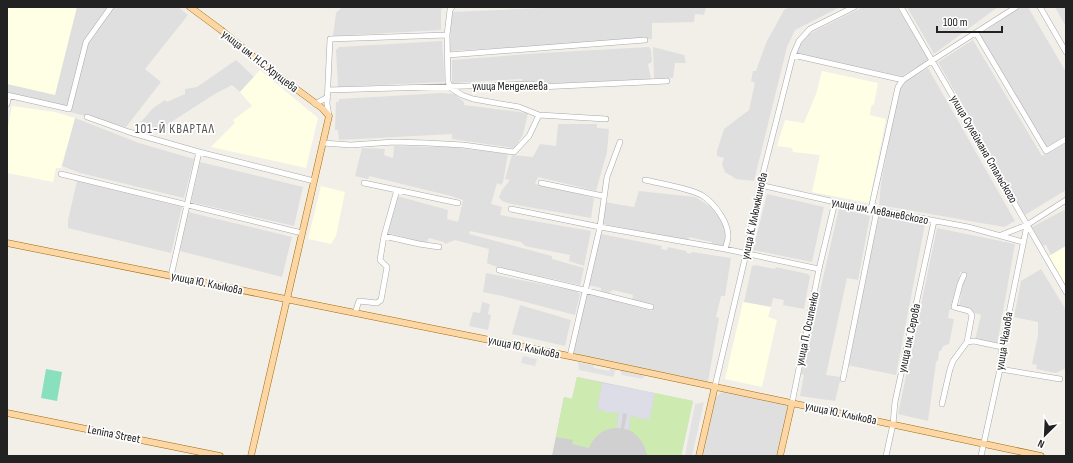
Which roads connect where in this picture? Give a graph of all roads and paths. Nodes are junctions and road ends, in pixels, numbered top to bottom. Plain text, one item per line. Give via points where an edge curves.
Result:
1 (111, 7) edge
2 (190, 7) edge
3 (452, 7) edge
4 (854, 7) edge
5 (901, 7) edge
6 (1016, 7) edge
7 (1040, 7) edge
8 (976, 33) junction
9 (447, 35) junction
10 (646, 40) dead end
11 (1066, 52) edge
12 (448, 55) junction
13 (793, 55) junction
14 (933, 60) junction
15 (903, 80) junction
16 (668, 81) dead end
17 (451, 86) junction
18 (328, 90) junction
19 (8, 96) edge
20 (328, 97) junction
21 (7, 104) edge
22 (315, 104) junction
23 (538, 115) junction
24 (329, 116) junction
25 (87, 117) dead end
26 (606, 119) dead end
27 (1066, 139) edge
28 (620, 142) dead end
29 (322, 143) junction
30 (199, 152) junction
31 (61, 174) dead end
32 (645, 180) dead end
33 (314, 181) junction
34 (364, 183) dead end
35 (541, 183) dead end
36 (760, 185) junction
37 (397, 190) junction
38 (603, 196) junction
39 (1066, 200) edge
40 (835, 202) junction
41 (458, 203) dead end
42 (186, 205) junction
43 (511, 209) dead end
44 (871, 209) junction
45 (877, 210) junction
46 (934, 221) junction
47 (1026, 225) junction
48 (600, 227) junction
49 (302, 233) junction
50 (1001, 235) junction
51 (384, 236) junction
52 (1023, 242) junction
53 (7, 243) edge
54 (439, 247) dead end
55 (725, 249) junction
56 (746, 254) junction
57 (819, 269) junction
58 (499, 270) dead end
59 (964, 275) dead end
60 (171, 276) junction
61 (584, 290) junction
62 (1066, 292) edge
63 (287, 299) junction
64 (651, 307) dead end
65 (355, 313) junction
66 (967, 342) junction
67 (1002, 347) junction
68 (570, 356) junction
69 (1000, 369) junction
70 (843, 379) dead end
71 (1060, 379) dead end
72 (715, 386) junction
73 (792, 403) junction
74 (942, 404) dead end
75 (7, 413) edge
76 (893, 424) junction
77 (984, 444) junction
78 (220, 456) edge
79 (251, 456) edge
80 (699, 456) edge
81 (780, 456) edge
82 (886, 456) edge
83 (981, 456) edge
84 (1041, 456) edge

1 - 19 street via 86,42 69,109
2 - 22 main road, улица им. Н.С.Хрущева
3 - 9 street
4 - 13 street, улица К. Илюмжинова via 810,29 799,41
5 - 14 street, улица Сулеймана Стальского
6 - 8 street
7 - 11 street
8 - 14 street
8 - 27 street via 1046,151
9 - 12 street
9 - 18 street via 330,39
10 - 12 street
12 - 17 street via 448,82
13 - 15 street
13 - 36 street, улица К. Илюмжинова
14 - 15 street
14 - 47 street, улица Сулеймана Стальского
15 - 44 street via 898,87
16 - 17 street, улица Менделеева via 539,87 532,84
17 - 18 street, улица Менделеева
17 - 23 street via 462,95 473,99 519,107
18 - 20 street
19 - 21 street
20 - 22 street
20 - 24 street
22 - 24 main road, улица им. Н.С.Хрущева
23 - 26 street
23 - 29 street via 530,136 514,152 432,143
24 - 29 main road
25 - 30 street
28 - 38 street via 606,177
29 - 33 main road
30 - 33 street
30 - 42 street
31 - 42 street
32 - 55 street via 703,196 719,211 727,225
33 - 49 main road
34 - 37 street
35 - 38 street
36 - 40 street, улица им. Леваневского
36 - 56 street, улица К. Илюмжинова
37 - 41 street
37 - 51 street
38 - 48 street
39 - 47 street
40 - 44 street, улица им. Леваневского
40 - 57 street, улица П. Осипенко
42 - 49 street
42 - 60 street
43 - 48 street
44 - 45 street, улица им. Леваневского
45 - 46 street, улица им. Леваневского
45 - 70 street
46 - 50 street, улица им. Леваневского
46 - 76 street, улица им. Серова via 895,402
47 - 50 street
47 - 52 street, улица Чкалова
47 - 62 street, улица Сулеймана Стальского
48 - 55 street
48 - 61 street
49 - 63 main road
50 - 52 street, улица им. Леваневского
51 - 54 street
51 - 65 street via 380,260 386,267 381,300 377,303 359,301
52 - 67 street, улица Чкалова
53 - 60 main road, улица Ю. Клыкова
55 - 56 street
56 - 57 street
56 - 72 street, улица К. Илюмжинова
57 - 73 street, улица П. Осипенко
58 - 61 street
59 - 66 street via 954,307 969,311 972,315
60 - 63 main road, улица Ю. Клыкова
61 - 64 street
61 - 68 street
63 - 65 main road, улица Ю. Клыкова
63 - 79 main road
65 - 68 main road, улица Ю. Клыкова
66 - 67 street
66 - 74 street via 950,368
67 - 69 street, улица Чкалова
68 - 72 main road, улица Ю. Клыкова
69 - 71 street
69 - 77 street, улица Чкалова
72 - 73 main road, улица Ю. Клыкова
72 - 80 main road, улица К. Илюмжинова
73 - 76 main road, улица Ю. Клыкова
73 - 81 main road, улица П. Осипенко
75 - 78 main road, Lenina Street
76 - 77 main road, улица Ю. Клыкова
76 - 82 street, улица им. Серова
77 - 83 street, улица Чкалова
77 - 84 main road, улица Ю. Клыкова

